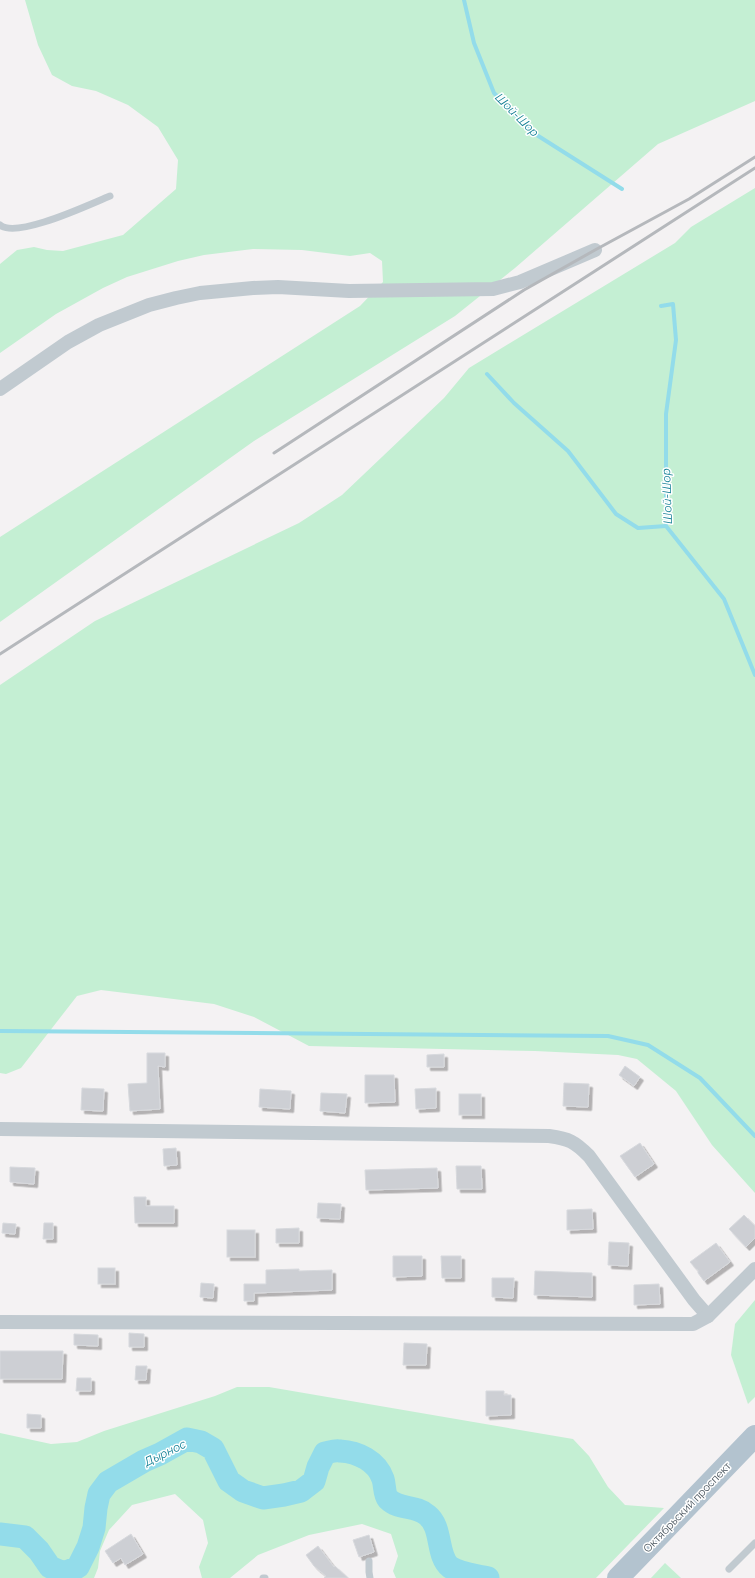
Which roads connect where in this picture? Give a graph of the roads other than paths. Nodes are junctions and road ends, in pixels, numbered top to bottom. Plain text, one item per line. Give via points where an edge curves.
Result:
1 (110, 196) dead end
2 (0, 225) edge
3 (595, 250) dead end
4 (0, 389) edge
5 (0, 1129) edge
6 (755, 1269) edge
7 (708, 1316) junction
8 (0, 1322) edge
9 (755, 1436) edge
10 (755, 1543) edge
11 (369, 1561) dead end
12 (729, 1569) dead end
13 (619, 1577) edge
14 (370, 1578) edge

1 - 2 lane via 34,226 18,229
3 - 4 street via 520,282 493,289 349,291 278,287 200,293 176,298 149,305 99,325 68,342
5 - 7 street via 548,1136 567,1139 589,1156
6 - 7 street
7 - 8 street via 693,1324
9 - 13 main road, Октябрьский проспект
10 - 12 lane
11 - 14 lane

